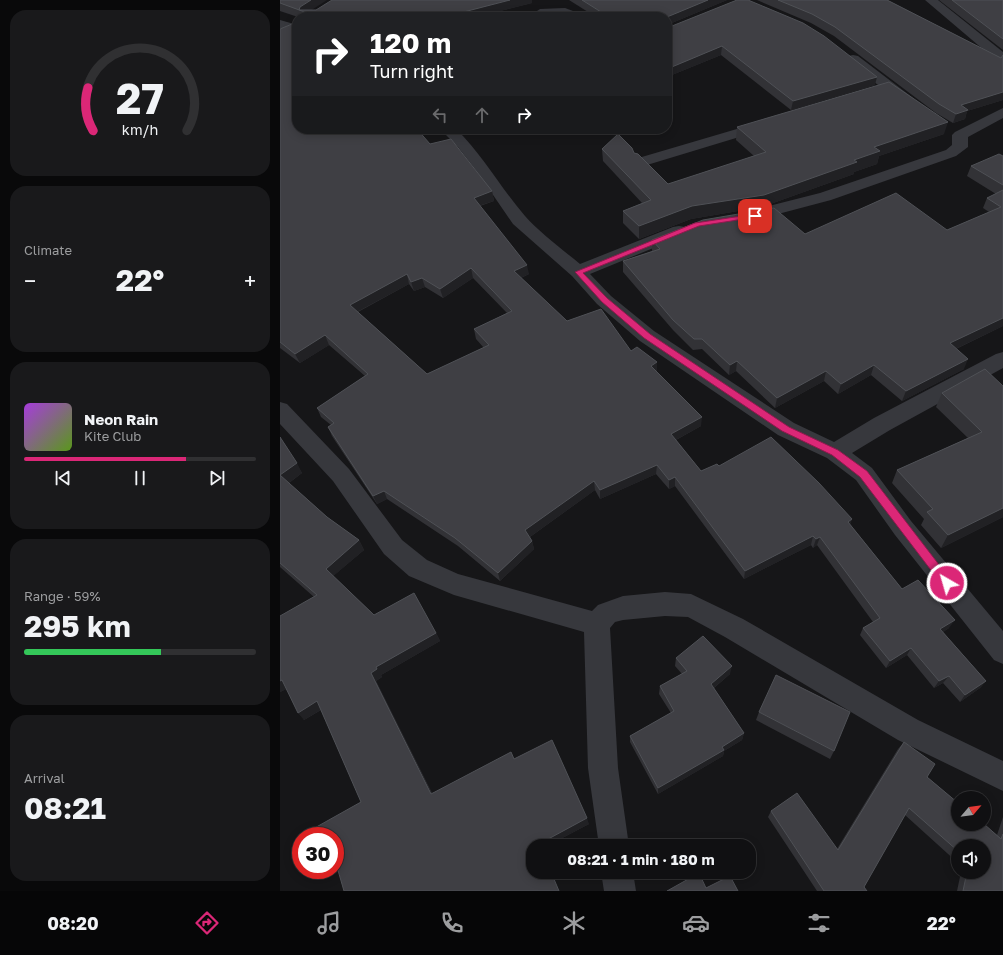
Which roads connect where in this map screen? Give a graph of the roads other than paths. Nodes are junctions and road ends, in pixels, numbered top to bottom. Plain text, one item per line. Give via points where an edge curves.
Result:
1 (931, 0) edge
2 (535, 11) dead end
3 (565, 12) edge
4 (843, 51) edge
5 (1003, 60) edge
6 (888, 87) junction
7 (873, 91) edge
8 (918, 108) edge
9 (1003, 112) edge
10 (776, 121) edge
11 (452, 134) edge
12 (641, 162) edge
13 (734, 219) edge
14 (692, 226) edge
15 (578, 272) junction
16 (1003, 359) edge
17 (280, 410) edge
18 (835, 452) junction
19 (597, 624) junction
20 (1003, 651) edge
21 (1003, 776) edge
22 (613, 839) edge
23 (618, 879) edge
24 (620, 891) edge

1 - 5 street
2 - 3 street
4 - 6 street
6 - 7 street
6 - 8 street
9 - 13 street via 955,132 960,147 951,153 768,213
10 - 12 street
11 - 15 street via 484,170 519,220
14 - 15 street
15 - 18 street via 604,300 647,336 786,429
16 - 18 street
17 - 19 street via 341,475 394,547 418,568 454,584
18 - 20 street via 864,474 908,534
19 - 21 street via 606,613 623,608 665,604 691,606 734,628 908,730
19 - 22 street via 603,768
23 - 24 street

